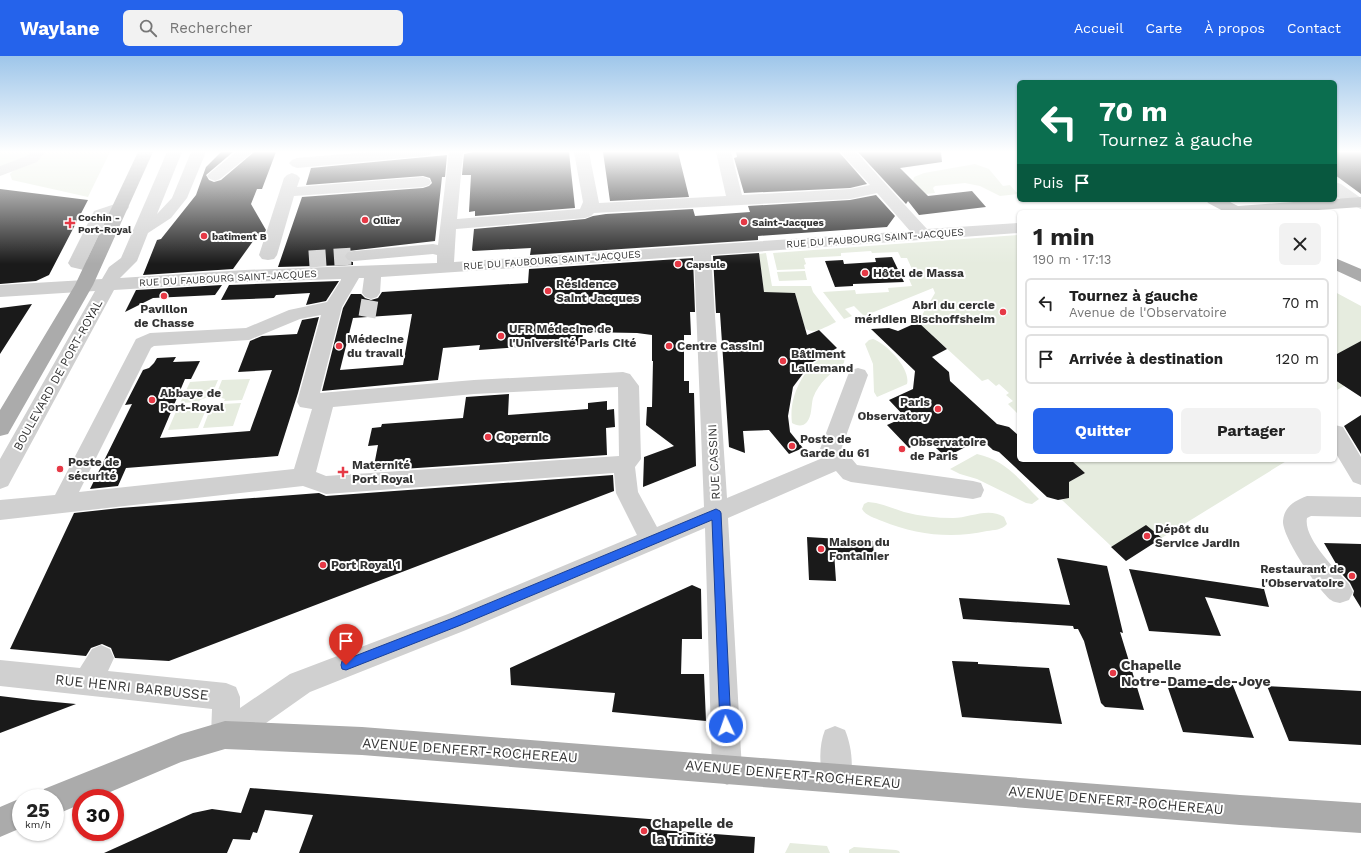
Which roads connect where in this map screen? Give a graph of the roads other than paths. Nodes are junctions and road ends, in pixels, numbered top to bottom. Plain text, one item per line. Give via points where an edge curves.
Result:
1 (129, 189) edge
2 (146, 189) edge
3 (159, 189) edge
4 (184, 189) edge
5 (327, 189) edge
6 (453, 189) edge
7 (588, 189) edge
8 (732, 189) edge
9 (875, 189) edge
10 (882, 189) edge
11 (1338, 189) edge
12 (288, 192) joint
13 (735, 200) junction
14 (1217, 202) edge
15 (1360, 203) edge
16 (589, 208) junction
17 (1229, 210) edge
18 (1260, 210) edge
19 (449, 225) junction
20 (1017, 228) edge
21 (142, 230) junction
22 (923, 235) junction
23 (702, 250) junction
24 (268, 255) dead end
25 (309, 259) tunnel mouth
26 (446, 260) junction
27 (353, 264) junction
28 (1337, 264) edge
29 (373, 272) junction
30 (1359, 273) edge
31 (245, 276) junction
32 (112, 278) junction
33 (84, 285) junction
34 (0, 291) edge
35 (371, 293) tunnel mouth
36 (333, 307) junction
37 (858, 375) dead end
38 (325, 400) junction
39 (0, 428) edge
40 (1337, 436) edge
41 (840, 460) junction
42 (624, 464) junction
43 (1361, 476) edge
44 (303, 477) junction
45 (0, 480) edge
46 (973, 490) dead end
47 (62, 503) junction
48 (1361, 507) edge
49 (0, 510) edge
50 (716, 513) junction
51 (652, 540) junction
52 (1340, 592) dead end
53 (101, 658) dead end
54 (0, 673) edge
55 (87, 683) junction
56 (225, 735) junction
57 (834, 740) dead end
58 (727, 770) junction
59 (837, 778) junction
60 (64, 796) edge
61 (12, 817) edge
62 (1361, 818) edge
63 (0, 822) edge

1 - 33 main road, BOULEVARD DE PORT-ROYAL
2 - 32 street, BOULEVARD DE PORT-ROYAL via 114,263
3 - 21 street, BOULEVARD DE PORT-ROYAL
4 - 21 street via 171,212
5 - 12 street
6 - 19 street
7 - 16 street via 591,202
8 - 13 street
9 - 13 street via 850,194
10 - 22 street
11 - 15 street
12 - 24 street
13 - 16 street
14 - 17 main road
15 - 18 main road
16 - 19 street via 585,213 577,214
19 - 26 street
20 - 22 street, RUE DU FAUBOURG SAINT-JACQUES
21 - 32 street, BOULEVARD DE PORT-ROYAL via 128,261
22 - 23 street, RUE DU FAUBOURG SAINT-JACQUES
23 - 26 street, RUE DU FAUBOURG SAINT-JACQUES
23 - 50 street, RUE CASSINI
25 - 31 street via 263,264
26 - 27 street via 432,249
26 - 29 street, RUE DU FAUBOURG SAINT-JACQUES
27 - 29 street, RUE DU FAUBOURG SAINT-JACQUES
27 - 31 street, RUE DU FAUBOURG SAINT-JACQUES
27 - 36 street via 350,280
28 - 30 main road
29 - 35 street
31 - 32 street, RUE DU FAUBOURG SAINT-JACQUES
32 - 33 street, RUE DU FAUBOURG SAINT-JACQUES
32 - 45 street, BOULEVARD DE PORT-ROYAL
33 - 34 street, RUE DU FAUBOURG SAINT-JACQUES
33 - 39 main road, BOULEVARD DE PORT-ROYAL
36 - 38 street via 307,402
36 - 47 street via 296,314 249,334 150,340 143,344
37 - 41 street via 831,449
38 - 42 street via 474,387 623,380 629,386 630,459
38 - 44 street
40 - 43 street
41 - 46 street via 850,473
41 - 50 street
42 - 44 street via 326,485
42 - 51 street via 627,493
44 - 47 street
47 - 49 street
48 - 52 street via 1307,506 1300,509 1295,518 1300,542
50 - 51 street
50 - 58 street, RUE CASSINI
51 - 56 street via 457,622 300,683
53 - 55 street
54 - 55 street, RUE HENRI BARBUSSE
55 - 56 street, RUE HENRI BARBUSSE via 226,697
56 - 58 main road, AVENUE DENFERT-ROCHEREAU via 362,741
56 - 60 main road, AVENUE DENFERT-ROCHEREAU via 181,748
57 - 59 street
58 - 59 main road, AVENUE DENFERT-ROCHEREAU
59 - 62 main road, AVENUE DENFERT-ROCHEREAU
61 - 63 main road

